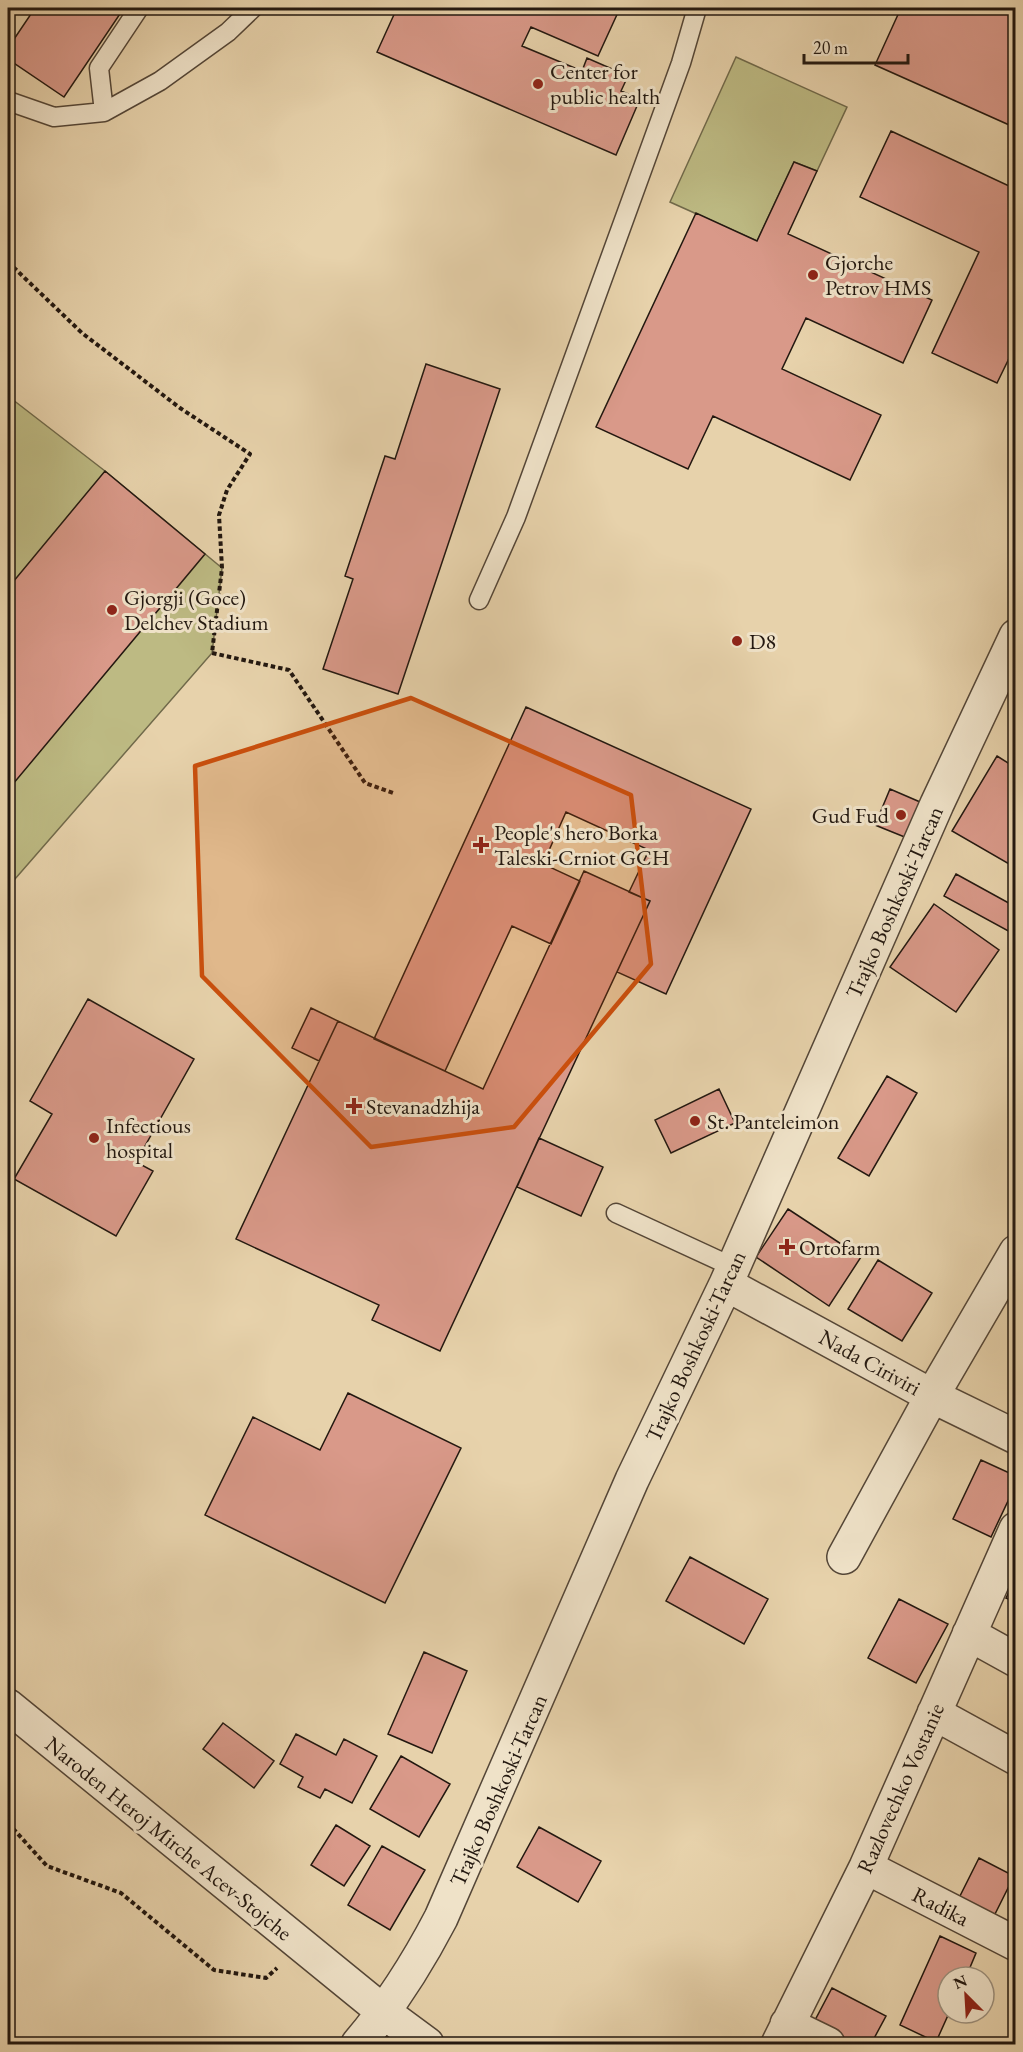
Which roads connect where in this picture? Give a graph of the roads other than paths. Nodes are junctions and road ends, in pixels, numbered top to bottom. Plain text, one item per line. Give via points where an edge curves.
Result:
1 (139, 8) edge
2 (253, 8) edge
3 (696, 8) edge
4 (8, 101) edge
5 (104, 112) junction
6 (479, 600) dead end
7 (1016, 636) edge
8 (616, 1213) dead end
9 (1016, 1252) edge
10 (729, 1275) junction
11 (932, 1396) junction
12 (1016, 1437) edge
13 (1016, 1528) edge
14 (844, 1557) dead end
15 (969, 1634) junction
16 (1016, 1660) edge
17 (8, 1706) edge
18 (934, 1713) junction
19 (1016, 1758) edge
20 (866, 1867) junction
21 (1016, 1944) edge
22 (385, 2013) junction
23 (782, 2034) edge
24 (358, 2044) edge
25 (427, 2044) edge
26 (828, 2044) edge

1 - 5 lane via 99,68
2 - 5 lane via 228,32 160,81
3 - 6 lane via 681,63 552,419 516,517
4 - 5 lane via 54,117
7 - 10 street, Trajko Boshkoski-Tarcan via 937,804
8 - 10 lane
9 - 11 street
10 - 11 street, Nada Ciriviri
10 - 22 street, Trajko Boshkoski-Tarcan via 632,1480 441,1918
11 - 12 street, Nada Ciriviri
11 - 14 street
13 - 15 street, Razlovechko Vostanie
15 - 16 street
15 - 18 street, Razlovechko Vostanie
17 - 22 street, Naroden Heroj Mirche Acev-Stojche
18 - 19 street
18 - 20 street, Razlovechko Vostanie
20 - 21 street, Radika
20 - 23 street, Razlovechko Vostanie
22 - 24 street, Trajko Boshkoski-Tarcan
22 - 25 street, Naroden Heroj Mirche Acev-Stojche
23 - 26 street

